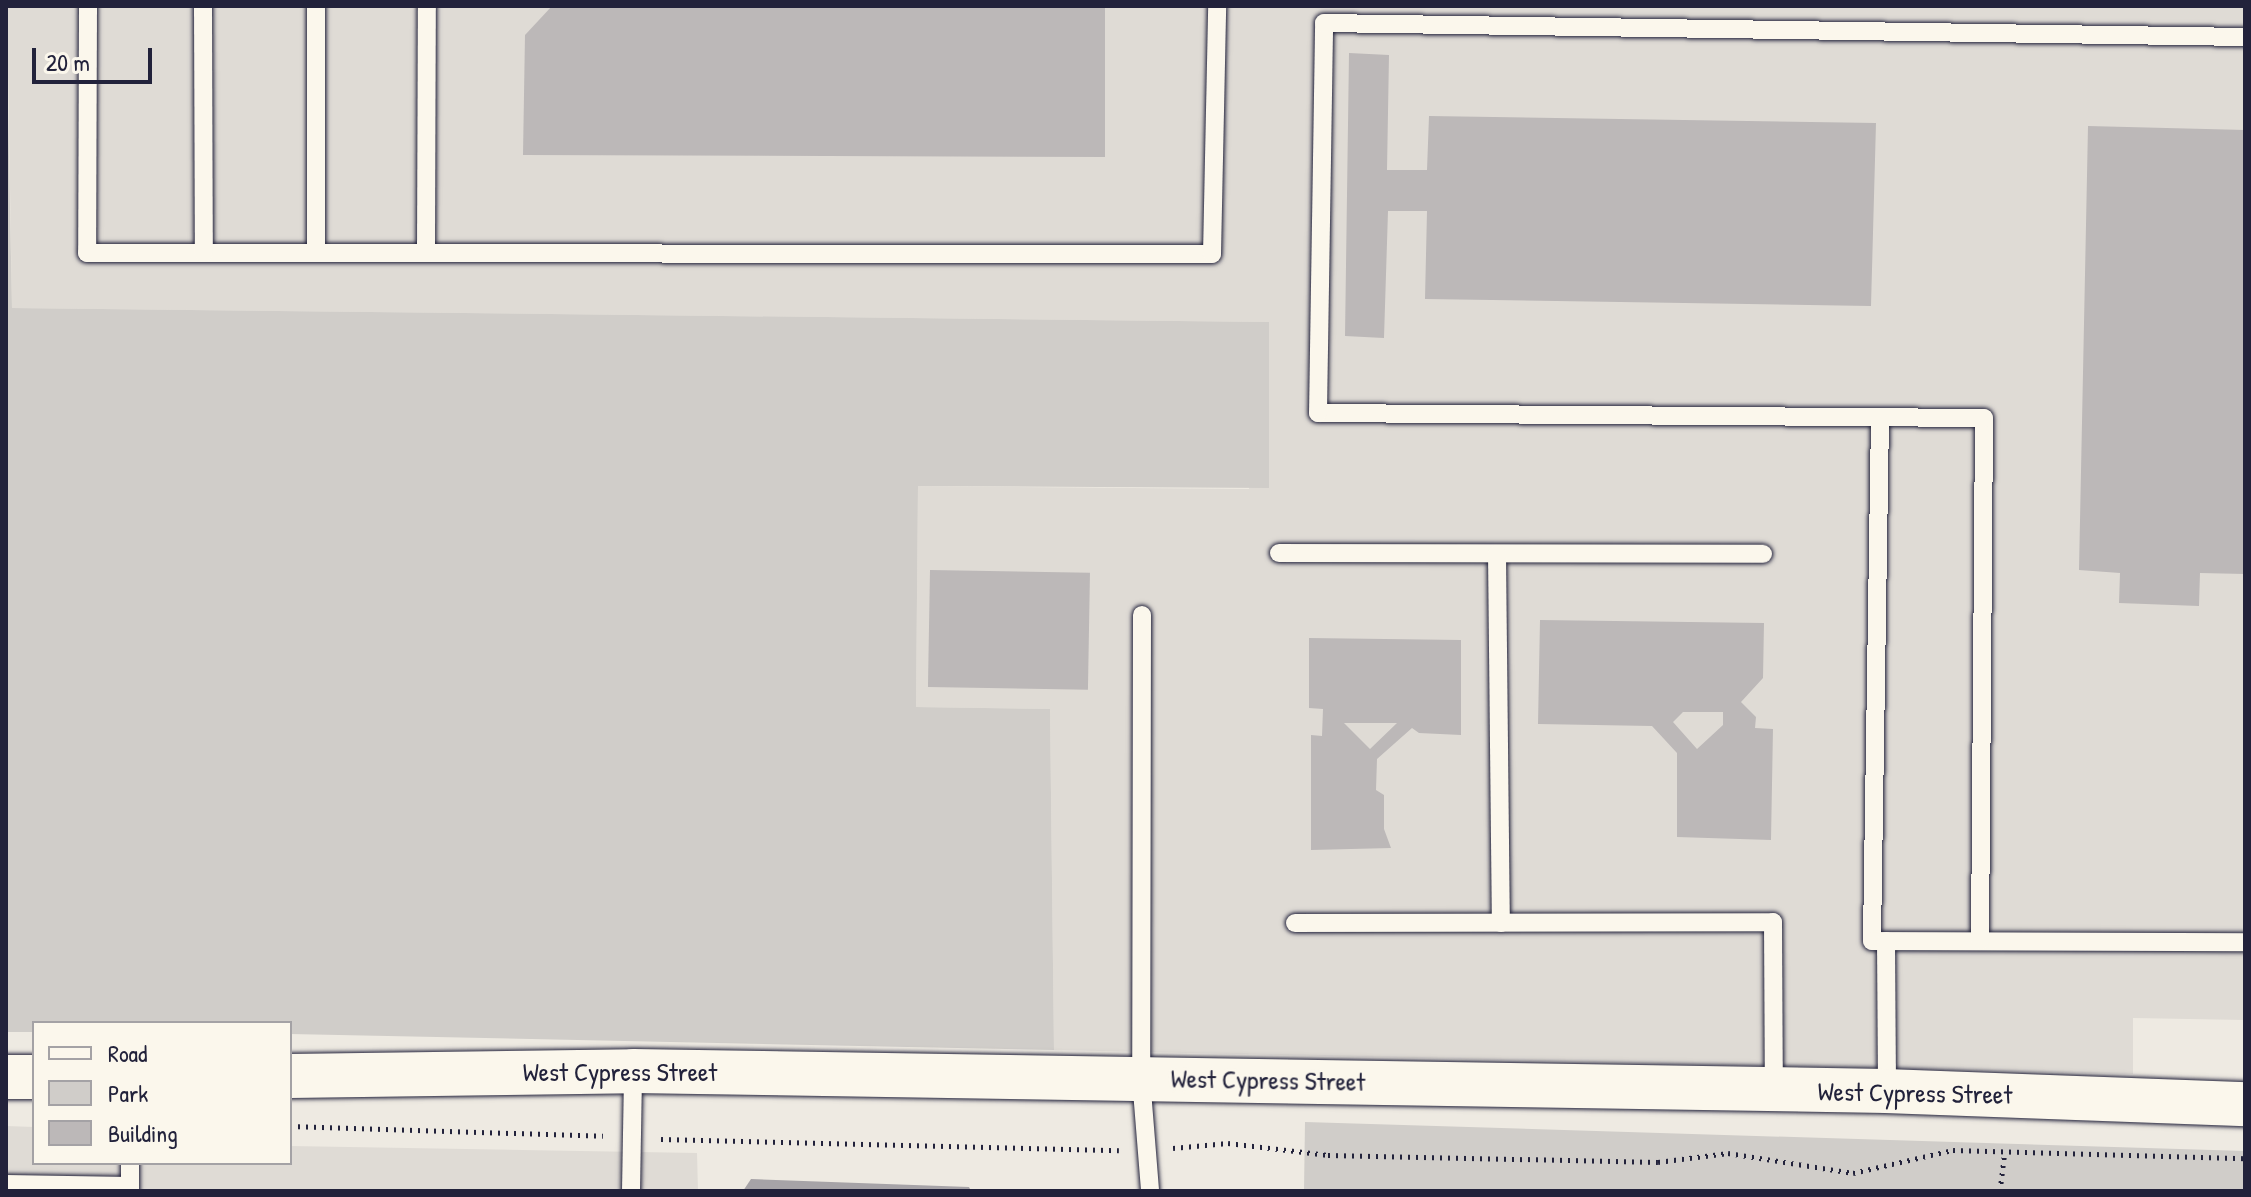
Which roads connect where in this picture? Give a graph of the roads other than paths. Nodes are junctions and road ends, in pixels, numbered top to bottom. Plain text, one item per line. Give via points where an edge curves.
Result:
1 (88, 6) edge
2 (203, 6) edge
3 (316, 6) edge
4 (427, 6) edge
5 (1217, 6) edge
6 (1414, 15) edge
7 (2245, 37) edge
8 (204, 253) junction
9 (316, 253) junction
10 (426, 253) junction
11 (1880, 418) junction
12 (1279, 553) dead end
13 (1497, 554) junction
14 (1763, 554) dead end
15 (1142, 615) dead end
16 (1295, 923) dead end
17 (1501, 923) junction
18 (1886, 941) junction
19 (1980, 941) junction
20 (2245, 942) edge
21 (633, 1071) junction
22 (292, 1076) edge
23 (6, 1077) edge
24 (32, 1077) edge
25 (1141, 1078) junction
26 (1774, 1091) junction
27 (1887, 1091) junction
28 (2245, 1104) edge
29 (130, 1165) edge
30 (6, 1184) edge
31 (130, 1188) edge
32 (631, 1191) edge
33 (1150, 1191) edge

1 - 8 lane via 87,253
2 - 8 lane
3 - 9 lane
4 - 10 lane
5 - 10 lane via 1212,254
6 - 7 lane
6 - 11 lane via 1324,23 1318,413
8 - 9 lane
9 - 10 lane
11 - 18 lane via 1872,941
11 - 19 lane via 1984,418
12 - 13 lane
13 - 14 lane
13 - 17 lane
15 - 25 lane
16 - 17 lane
17 - 26 lane via 1773,922
18 - 19 lane
18 - 27 lane
19 - 20 lane
21 - 22 street, West Cypress Street
21 - 25 street, West Cypress Street
21 - 32 lane
23 - 24 street
25 - 26 street, West Cypress Street
25 - 33 lane
26 - 27 street, West Cypress Street
27 - 28 street, West Cypress Street
29 - 31 lane
30 - 31 lane

